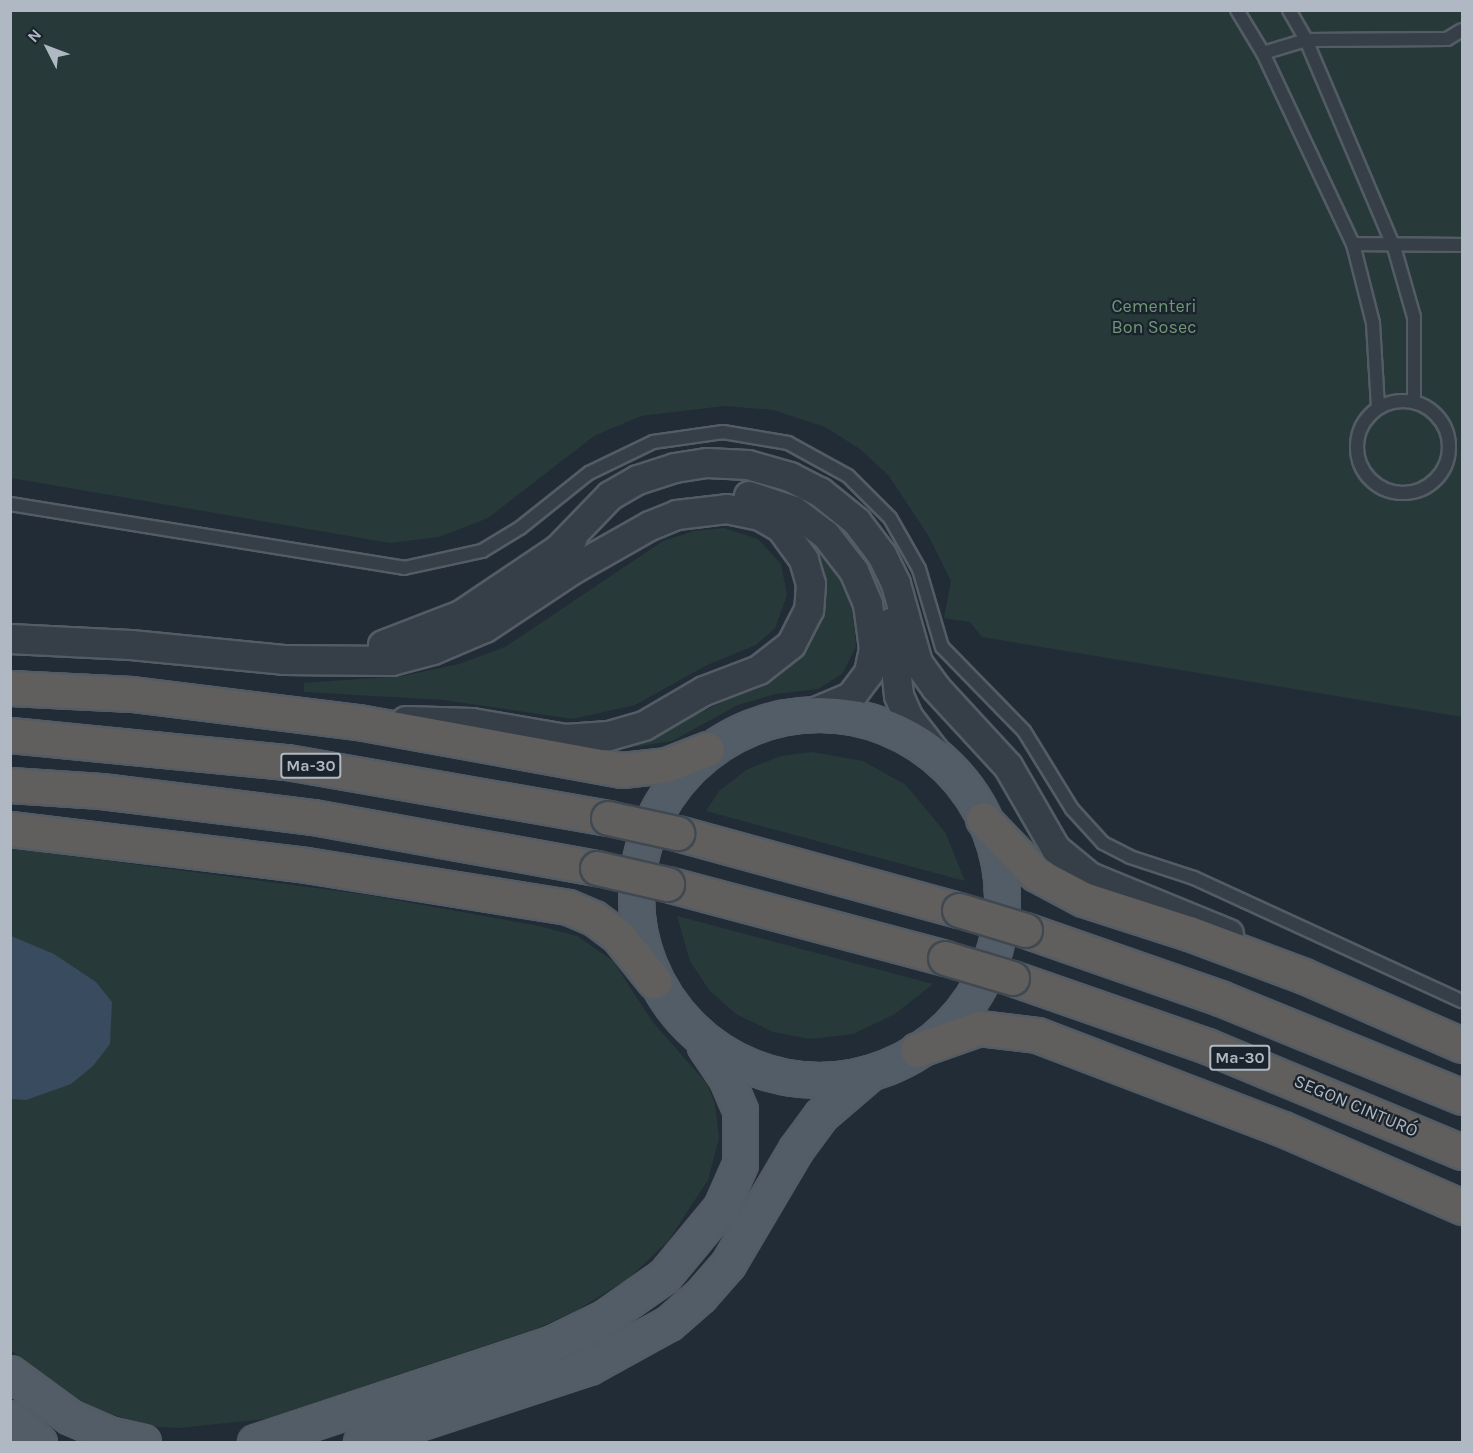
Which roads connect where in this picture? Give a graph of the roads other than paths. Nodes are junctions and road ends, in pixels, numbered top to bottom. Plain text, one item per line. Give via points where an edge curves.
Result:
1 (1237, 10) edge
2 (1289, 10) edge
3 (1462, 30) edge
4 (1306, 40) junction
5 (1263, 53) junction
6 (1353, 244) junction
7 (1462, 245) edge
8 (1394, 247) junction
9 (1414, 402) junction
10 (1378, 408) junction
11 (1449, 450) junction
12 (1462, 450) edge
13 (10, 504) edge
14 (10, 509) edge
15 (27, 509) junction
16 (565, 560) junction
17 (10, 639) edge
18 (10, 688) edge
19 (813, 713) junction
20 (358, 722) junction
21 (10, 735) edge
22 (707, 749) junction
23 (946, 766) junction
24 (10, 785) edge
25 (983, 819) junction
26 (10, 829) edge
27 (1304, 976) junction
28 (654, 981) junction
29 (1462, 1001) edge
30 (696, 1035) junction
31 (1462, 1045) edge
32 (916, 1050) junction
33 (871, 1072) junction
34 (1462, 1097) edge
35 (1462, 1152) edge
36 (1462, 1207) edge
37 (10, 1373) edge
38 (144, 1443) edge
39 (255, 1443) edge
40 (361, 1443) edge

1 - 5 lane
2 - 4 lane
3 - 4 lane via 1447,39
4 - 5 lane
4 - 8 lane
5 - 6 lane
6 - 8 lane
6 - 10 lane via 1373,323
7 - 8 lane
8 - 9 lane via 1414,317
9 - 10 lane
9 - 11 lane via 1426,407 1444,425
10 - 11 lane via 1366,418 1356,447 1367,476 1379,487 1393,492 1424,488 1437,478
11 - 12 lane
13 - 15 lane
14 - 15 lane
15 - 29 lane via 404,568 468,556 489,547 589,473 653,442 723,432 788,443 848,476 890,518 919,569 942,647 1024,731 1072,809 1103,843 1130,857 1203,882
16 - 17 street via 505,617 433,650 392,661 310,660
16 - 19 street via 654,506 682,497 712,493 746,495 804,517 836,545 854,571 868,604 874,642 873,663 858,689 841,704
16 - 20 street via 663,520 704,510 738,510 770,520 798,548 811,584 808,610 791,645 770,664 704,691 659,719 628,731 566,739 448,721
16 - 23 street via 627,502 685,480 747,479 804,499 847,532 878,578 892,627 899,696 909,718
16 - 27 street via 610,496 638,480 675,468 707,463 748,465 809,485 848,513 872,539 896,584 912,650 926,676 998,752 1049,839 1065,858 1096,880 1214,926
18 - 20 highway via 132,694
19 - 22 main road via 765,720
19 - 23 main road via 862,718 893,729
20 - 22 highway via 622,770 666,765
21 - 34 highway, Ma-30, bridge via 287,762 677,833 1025,930 1220,998
22 - 28 main road via 682,771 665,796 646,843 637,931
23 - 25 main road
24 - 35 highway, SEGON CINTURÓ / Ma-30, bridge via 313,817 667,884 1012,978 1217,1050
25 - 27 highway via 1028,867 1065,891
25 - 32 main road via 1004,893 1001,937 972,999
26 - 28 highway via 306,866 568,907 594,918 618,936
27 - 31 highway
28 - 30 main road via 664,999
30 - 33 main road via 738,1062 771,1073 816,1079
30 - 39 main road via 715,1058 735,1095 743,1147 733,1184 721,1207 664,1276 619,1310 550,1344
32 - 33 main road
32 - 36 highway via 979,1028 1037,1035 1252,1116
33 - 40 main road via 821,1115 796,1149 728,1264 669,1323 589,1367
37 - 38 main road via 70,1417 109,1434

